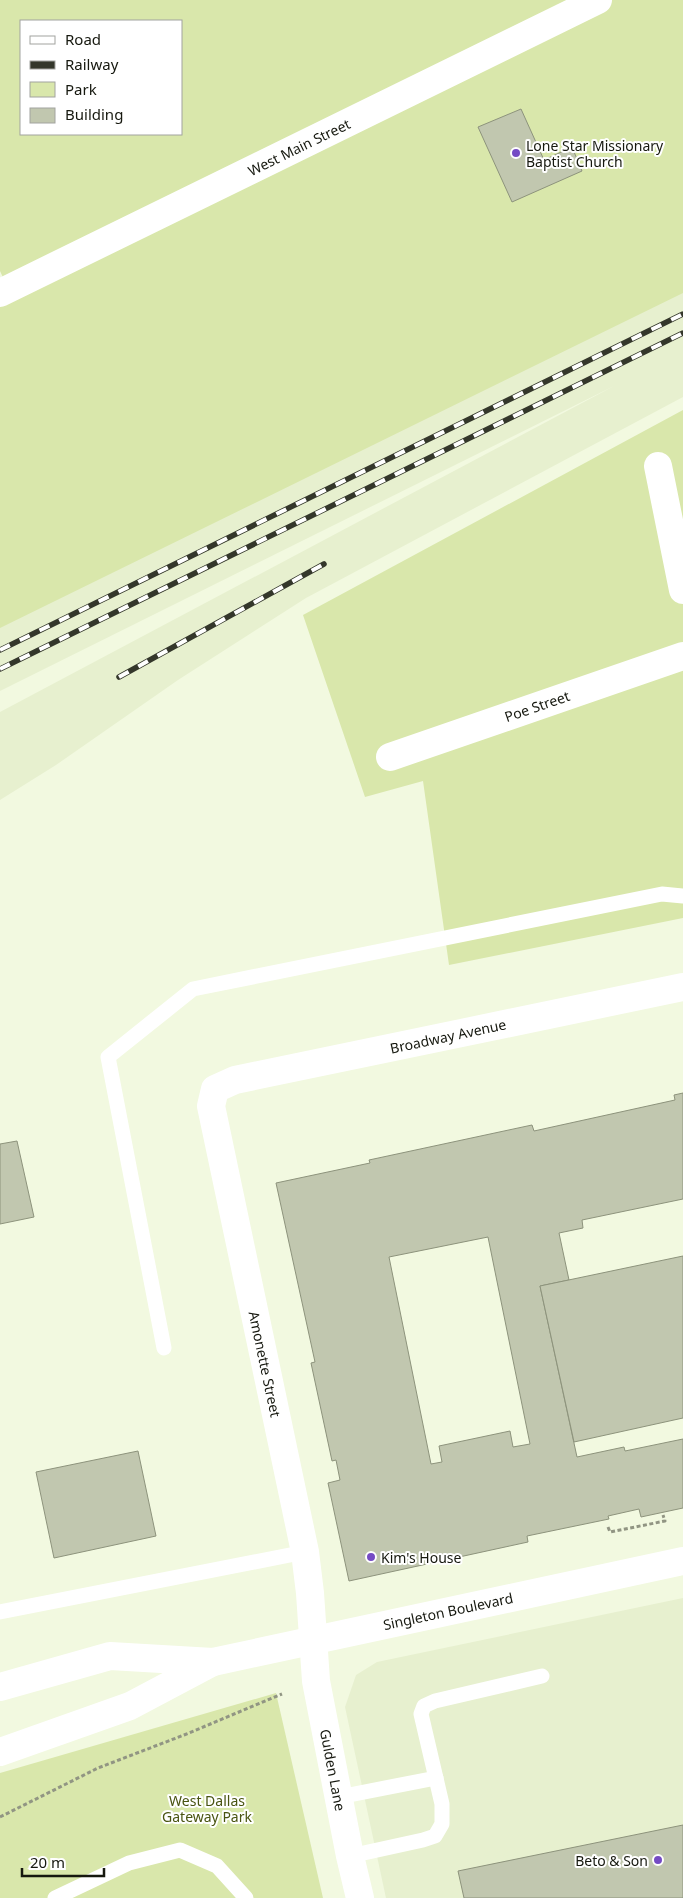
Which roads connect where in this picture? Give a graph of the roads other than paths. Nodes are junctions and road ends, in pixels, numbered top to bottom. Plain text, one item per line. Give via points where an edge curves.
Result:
1 (598, 0) edge
2 (0, 293) edge
3 (658, 466) dead end
4 (683, 590) edge
5 (683, 656) edge
6 (390, 757) dead end
7 (683, 896) edge
8 (683, 987) edge
9 (215, 1089) joint
10 (164, 1348) dead end
11 (305, 1552) junction
12 (683, 1561) edge
13 (0, 1612) edge
14 (313, 1641) junction
15 (213, 1662) junction
16 (542, 1676) dead end
17 (0, 1687) edge
18 (0, 1752) edge
19 (436, 1778) junction
20 (338, 1797) junction
21 (350, 1856) junction
22 (55, 1898) edge
23 (246, 1898) edge
24 (360, 1898) edge

1 - 2 street, West Main Street
3 - 4 street
5 - 6 street, Poe Street
7 - 10 lane via 662,894 193,990 108,1058
8 - 9 street, Broadway Avenue via 236,1080
9 - 11 street, Amonette Street via 211,1106
11 - 13 lane
11 - 14 street, Amonette Street
12 - 14 street, Singleton Boulevard
14 - 15 street, Singleton Boulevard
14 - 20 street, Gulden Lane via 316,1681
15 - 17 street, Singleton Boulevard via 110,1656
15 - 18 street, Singleton Boulevard via 130,1706
16 - 19 lane via 424,1706 421,1714
19 - 20 lane
19 - 21 lane via 442,1804 442,1824 435,1836
20 - 21 street, Gulden Lane
21 - 24 street, Gulden Lane
22 - 23 lane via 128,1863 180,1850 217,1866

